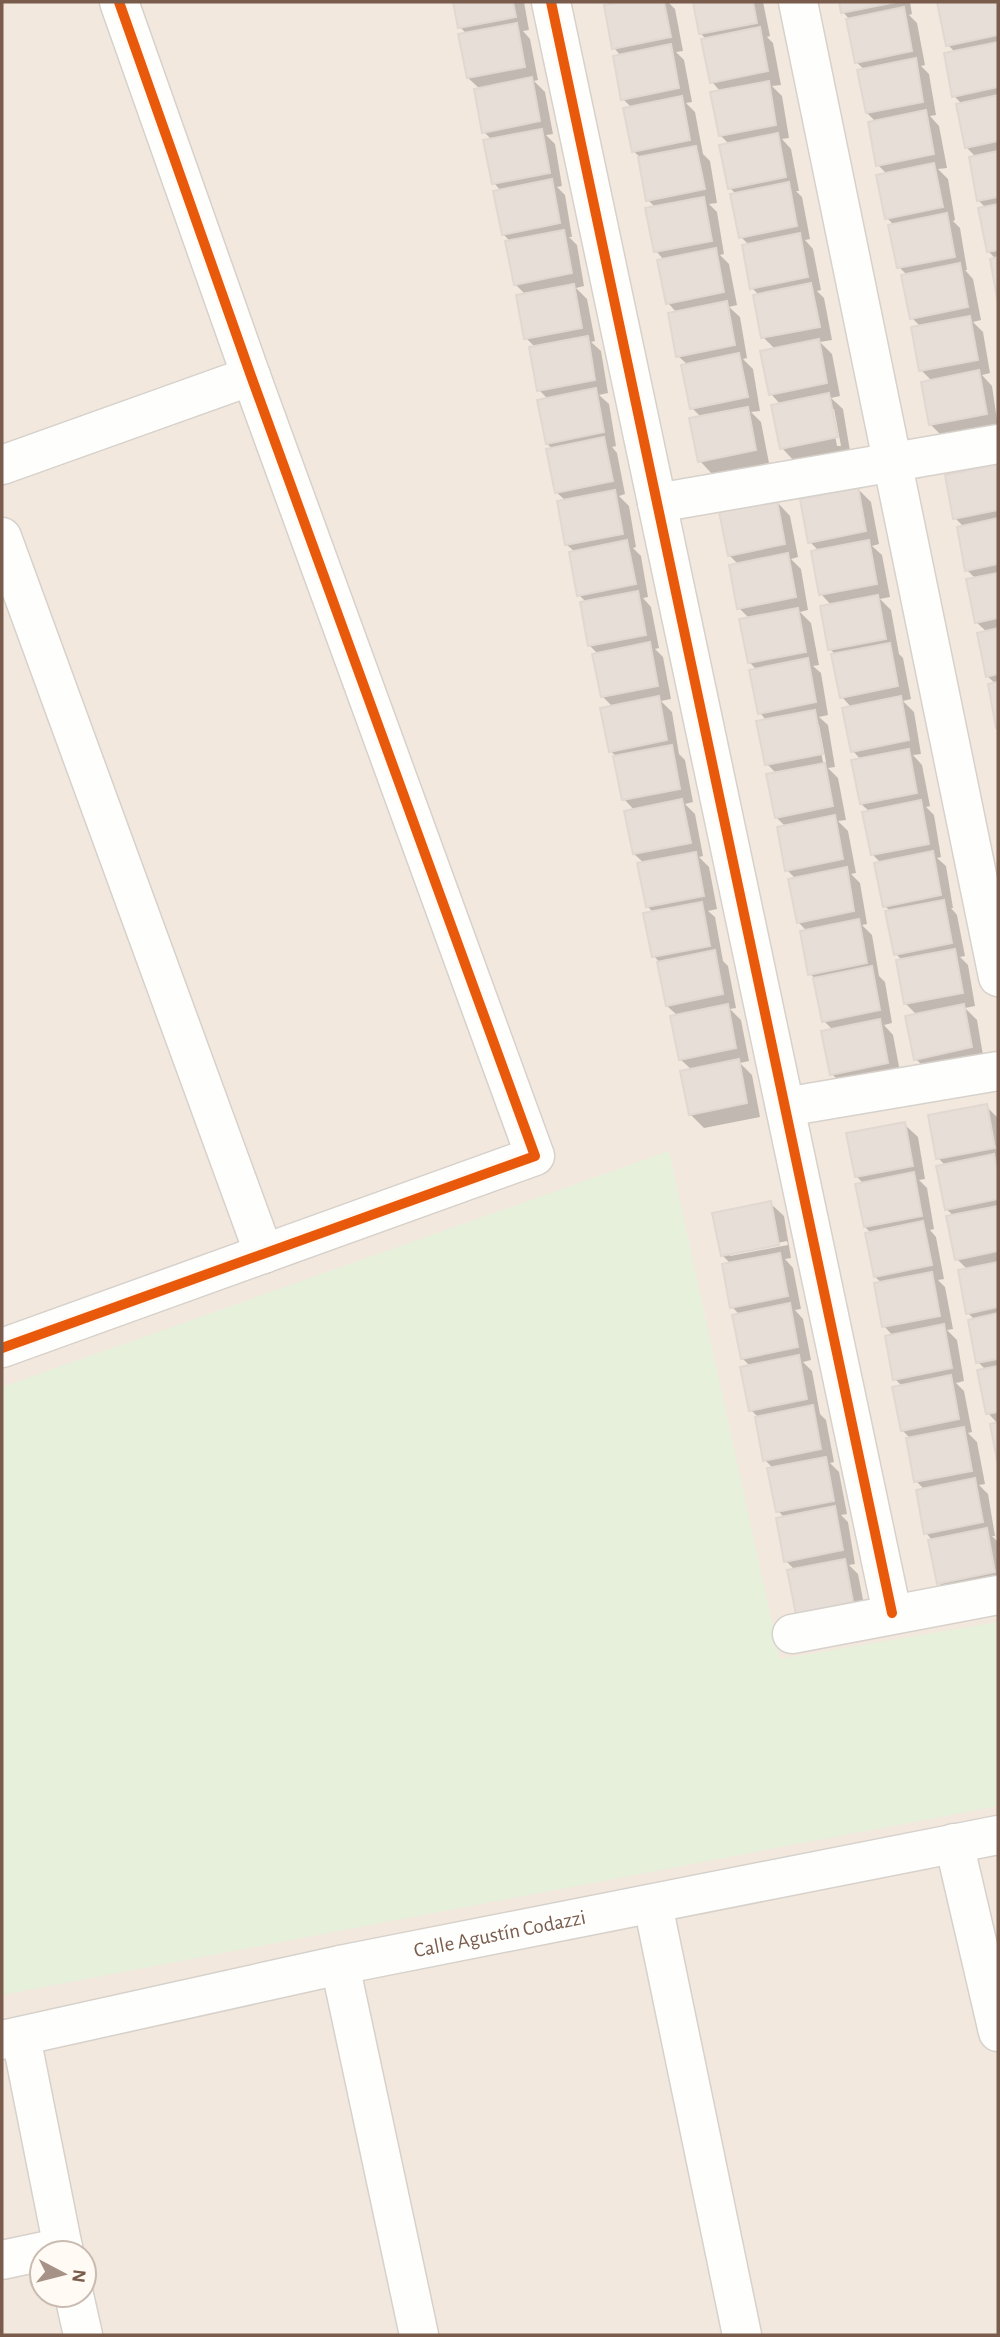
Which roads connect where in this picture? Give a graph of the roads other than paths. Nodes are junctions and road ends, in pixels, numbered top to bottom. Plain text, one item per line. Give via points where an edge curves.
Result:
1 (119, 2) edge
2 (551, 2) edge
3 (798, 2) edge
4 (251, 376) junction
5 (998, 444) edge
6 (892, 462) junction
7 (2, 465) edge
8 (657, 503) junction
9 (2, 537) edge
10 (998, 977) edge
11 (998, 1071) edge
12 (785, 1107) junction
13 (264, 1254) junction
14 (2, 1348) edge
15 (998, 1595) edge
16 (892, 1613) junction
17 (792, 1633) dead end
18 (998, 1835) edge
19 (954, 1843) junction
20 (653, 1905) junction
21 (340, 1965) junction
22 (998, 2032) edge
23 (11, 2039) edge
24 (61, 2239) edge
25 (28, 2256) edge
26 (2, 2260) edge
27 (77, 2309) edge
28 (83, 2335) edge
29 (419, 2335) edge
30 (742, 2335) edge

1 - 4 street
2 - 8 street
3 - 6 street
4 - 7 street
4 - 13 street via 536,1156
5 - 6 street
6 - 8 street
6 - 10 street
8 - 12 street
9 - 13 street
11 - 12 street
12 - 16 street
13 - 14 street
15 - 16 street
16 - 17 street
18 - 19 street, Calle Agustín Codazzi
19 - 20 street, Calle Agustín Codazzi
19 - 22 street
20 - 21 street, Calle Agustín Codazzi
20 - 30 street
21 - 23 street, Calle Agustín Codazzi
21 - 29 street
23 - 24 street
25 - 26 street
27 - 28 street

